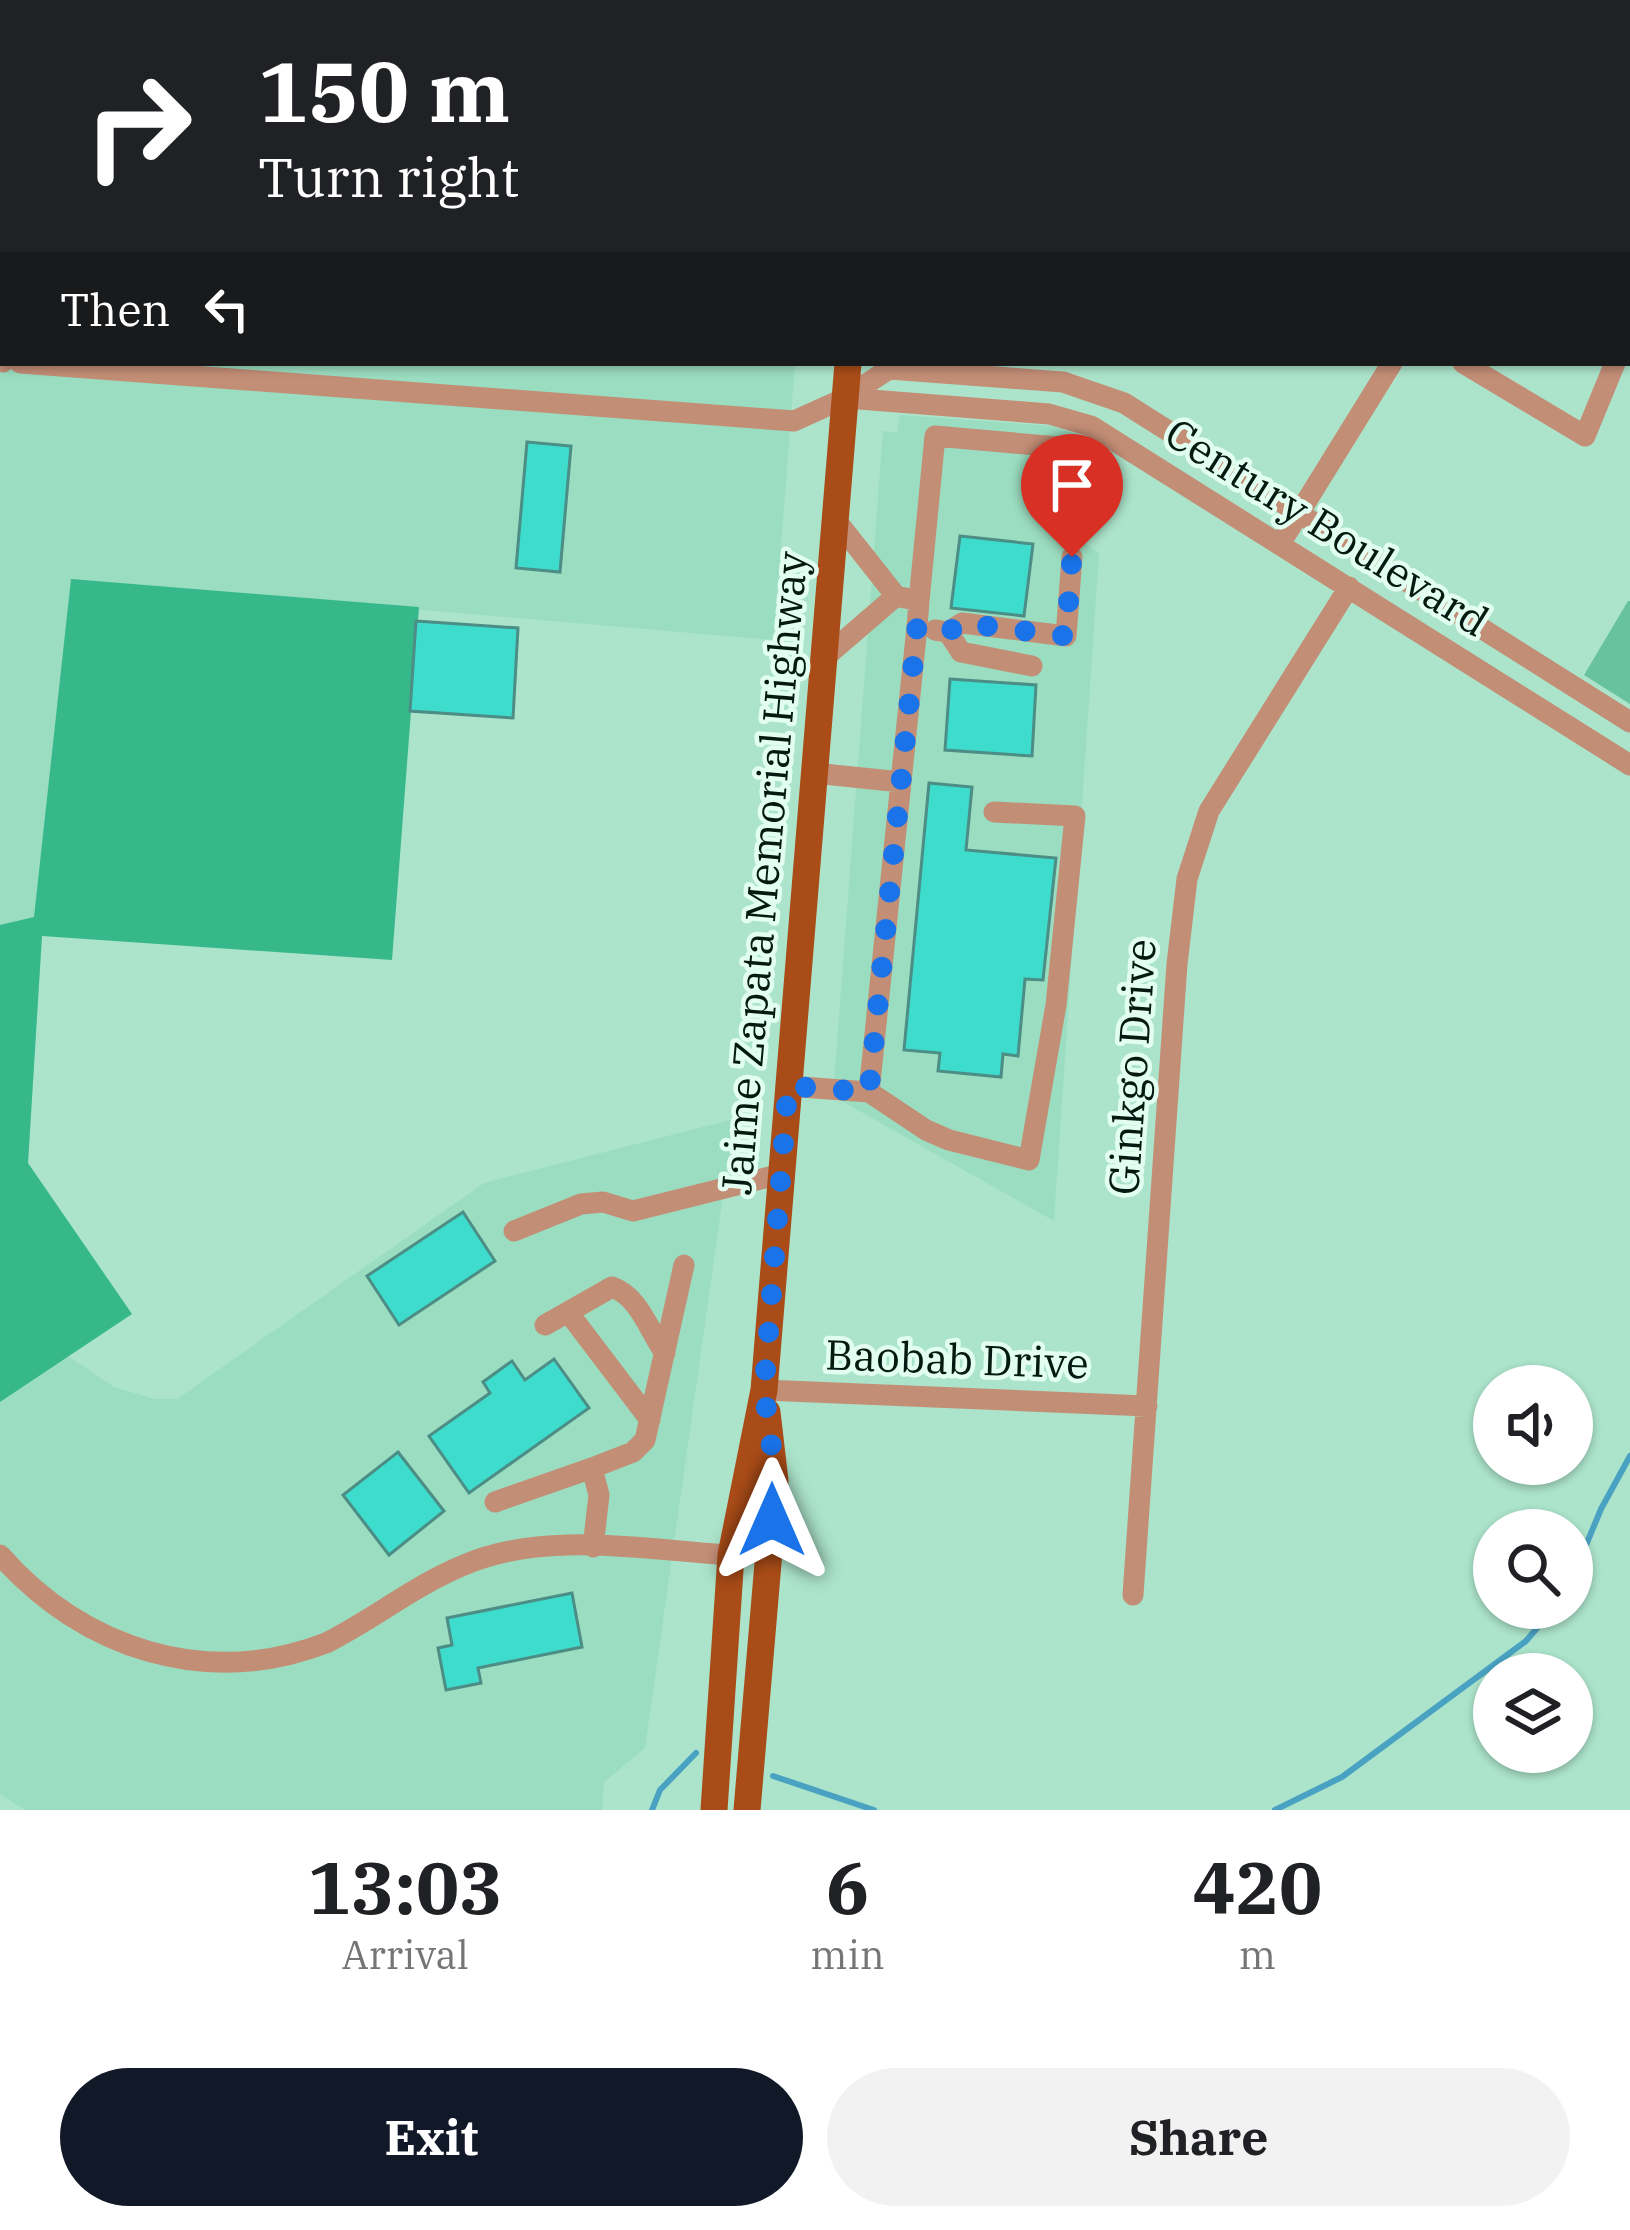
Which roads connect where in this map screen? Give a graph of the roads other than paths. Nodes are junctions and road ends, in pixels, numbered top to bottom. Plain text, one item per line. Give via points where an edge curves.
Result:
1 (59, 366) edge
2 (848, 366) edge
3 (1390, 366) edge
4 (1468, 366) edge
5 (1614, 366) edge
6 (845, 398) junction
7 (1063, 417) junction
8 (1059, 447) junction
9 (1299, 513) junction
10 (835, 519) junction
11 (1056, 524) dead end
12 (1280, 544) junction
13 (1072, 557) dead end
14 (1348, 587) junction
15 (896, 596) junction
16 (919, 601) junction
17 (917, 627) junction
18 (948, 632) junction
19 (824, 658) junction
20 (1032, 666) dead end
21 (1630, 722) edge
22 (1630, 764) edge
23 (814, 773) junction
24 (901, 782) junction
25 (994, 812) dead end
26 (788, 1086) junction
27 (869, 1092) junction
28 (781, 1174) junction
29 (514, 1231) dead end
30 (684, 1265) dead end
31 (568, 1312) junction
32 (545, 1325) dead end
33 (664, 1352) junction
34 (764, 1390) junction
35 (1148, 1406) junction
36 (650, 1420) junction
37 (592, 1468) junction
38 (495, 1502) dead end
39 (593, 1547) junction
40 (0, 1555) edge
41 (731, 1555) junction
42 (1133, 1595) dead end
43 (755, 1722) junction
44 (714, 1810) edge
45 (747, 1810) edge

1 - 6 street via 794,422
2 - 6 main road, Jaime Zapata Memorial Highway
3 - 9 street
4 - 5 street via 1585,436
6 - 7 street, Century Boulevard
6 - 9 street, Century Boulevard via 889,370 1064,382 1124,403
6 - 10 main road, Jaime Zapata Memorial Highway
7 - 8 street
7 - 12 street, Century Boulevard via 1091,426
8 - 11 street
8 - 16 street via 935,436
9 - 12 street
9 - 21 street, Century Boulevard
10 - 15 street
10 - 19 main road, Jaime Zapata Memorial Highway
12 - 14 street, Century Boulevard
13 - 18 street via 1066,636 962,623
14 - 22 street, Century Boulevard
14 - 35 street, Ginkgo Drive via 1236,762 1187,879
15 - 16 street
15 - 19 street
16 - 17 street
17 - 18 street
17 - 24 street
18 - 20 street via 961,652
19 - 23 main road, Jaime Zapata Memorial Highway
23 - 24 street
23 - 26 main road, Jaime Zapata Memorial Highway
24 - 27 street
25 - 27 street via 1075,816 1056,1005 1029,1160 926,1130
26 - 27 street
26 - 28 main road, Jaime Zapata Memorial Highway
28 - 29 street via 633,1211 581,1204
28 - 34 main road, Jaime Zapata Memorial Highway
30 - 33 street
31 - 32 street
31 - 33 street via 621,1289
31 - 36 street
33 - 36 street
34 - 35 street, Baobab Drive
34 - 41 main road, Jaime Zapata Memorial Highway
34 - 43 main road, Jaime Zapata Memorial Highway via 776,1481
35 - 42 street, Ginkgo Drive
36 - 37 street via 633,1453
37 - 38 street
37 - 39 street via 599,1495
39 - 40 street via 497,1553 303,1652 229,1662 155,1652 86,1628
39 - 41 street
41 - 43 main road via 751,1588 747,1692
41 - 44 main road, Jaime Zapata Memorial Highway
43 - 45 main road, Jaime Zapata Memorial Highway

